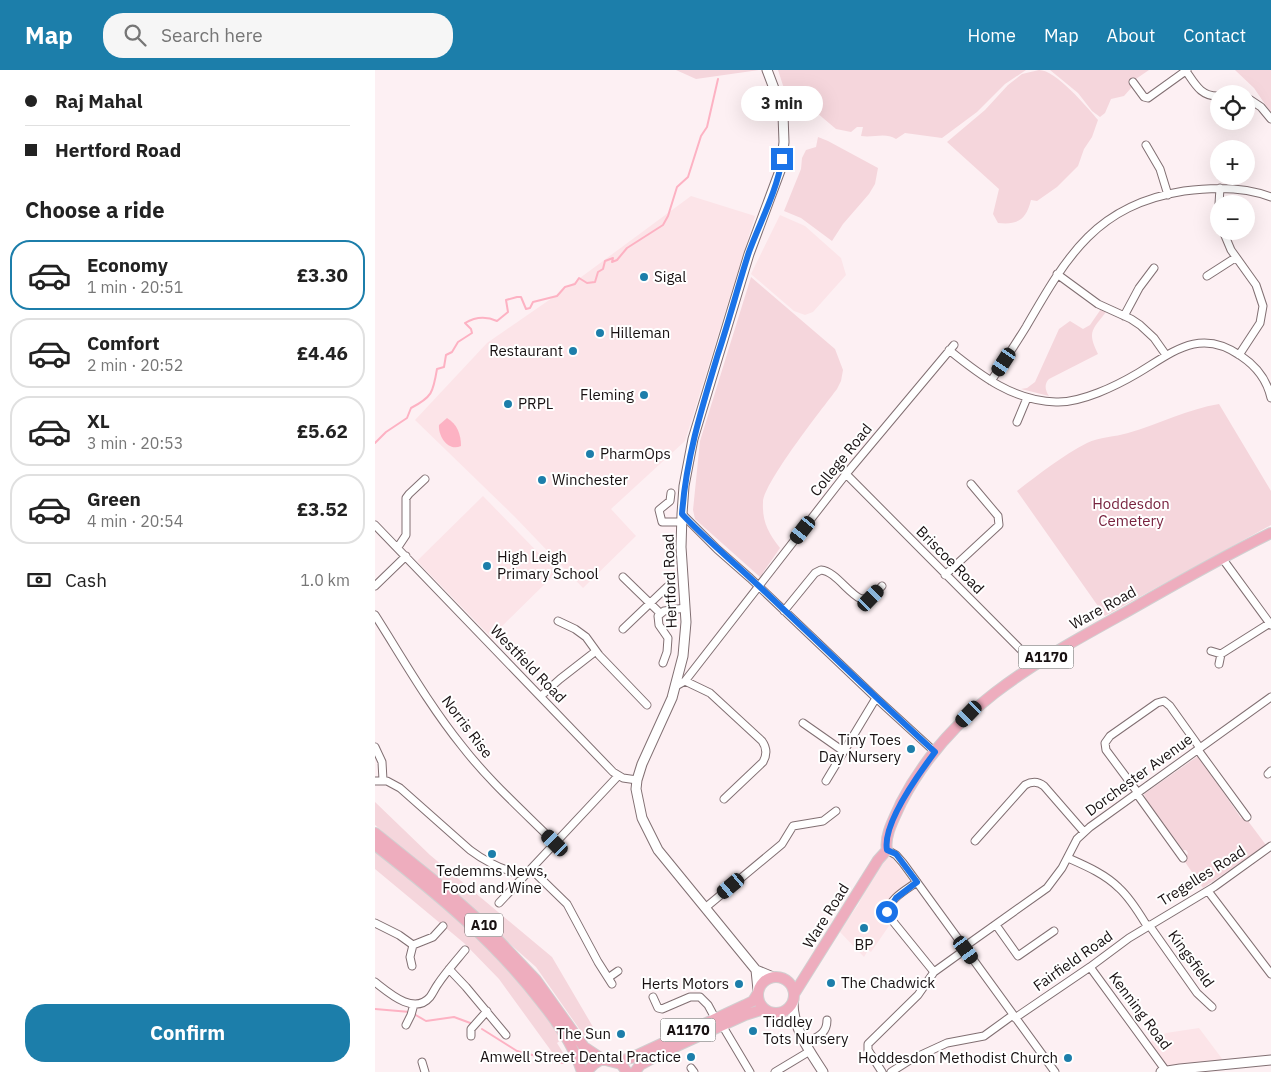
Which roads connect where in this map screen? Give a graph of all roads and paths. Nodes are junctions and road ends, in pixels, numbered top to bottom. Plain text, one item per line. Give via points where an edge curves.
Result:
1 (767, 70) edge
2 (1187, 71) edge
3 (1133, 82) dead end
4 (1210, 96) edge
5 (1255, 103) edge
6 (1271, 119) edge
7 (1146, 145) dead end
8 (1219, 188) junction
9 (1168, 195) junction
10 (1219, 195) edge
11 (1271, 197) edge
12 (1227, 240) edge
13 (1235, 258) junction
14 (1154, 268) dead end
15 (1057, 274) junction
16 (1207, 276) dead end
17 (1124, 316) junction
18 (1165, 355) junction
19 (1239, 355) junction
20 (991, 381) junction
21 (1027, 398) junction
22 (1271, 398) edge
23 (1017, 422) dead end
24 (846, 474) junction
25 (425, 479) dead end
26 (971, 484) dead end
27 (671, 493) dead end
28 (682, 518) junction
29 (375, 525) edge
30 (1271, 533) edge
31 (397, 547) junction
32 (405, 556) junction
33 (1222, 558) junction
34 (945, 575) junction
35 (623, 577) dead end
36 (375, 586) edge
37 (759, 586) junction
38 (882, 586) dead end
39 (667, 587) dead end
40 (650, 603) junction
41 (685, 608) junction
42 (784, 610) junction
43 (660, 613) junction
44 (375, 615) edge
45 (558, 620) dead end
46 (1270, 624) edge
47 (623, 629) dead end
48 (596, 651) junction
49 (1211, 651) dead end
50 (1221, 654) junction
51 (663, 663) dead end
52 (682, 663) junction
53 (1035, 664) junction
54 (1219, 664) dead end
55 (695, 667) junction
56 (685, 681) junction
57 (676, 686) junction
58 (541, 696) junction
59 (1271, 697) edge
60 (876, 698) junction
61 (647, 705) dead end
62 (803, 722) dead end
63 (375, 747) edge
64 (1199, 749) junction
65 (843, 751) junction
66 (935, 752) junction
67 (618, 776) junction
68 (379, 780) edge
69 (637, 780) junction
70 (826, 781) dead end
71 (1137, 793) junction
72 (724, 800) dead end
73 (836, 811) dead end
74 (1247, 817) dead end
75 (1084, 832) junction
76 (375, 834) edge
77 (975, 842) dead end
78 (555, 843) junction
79 (375, 845) edge
80 (1271, 846) edge
81 (887, 850) junction
82 (1068, 858) junction
83 (1183, 858) dead end
84 (531, 869) junction
85 (525, 875) junction
86 (917, 882) junction
87 (1208, 891) junction
88 (499, 903) dead end
89 (705, 908) junction
90 (375, 923) edge
91 (996, 925) junction
92 (443, 926) dead end
93 (1148, 926) junction
94 (1053, 931) dead end
95 (413, 945) junction
96 (965, 948) junction
97 (465, 950) dead end
98 (412, 966) dead end
99 (1090, 968) junction
100 (449, 969) junction
101 (756, 970) junction
102 (618, 971) dead end
103 (934, 972) junction
104 (1271, 974) edge
105 (773, 977) junction
106 (804, 977) junction
107 (785, 979) junction
108 (375, 982) edge
109 (758, 991) junction
110 (653, 997) dead end
111 (793, 998) junction
112 (1212, 1007) dead end
113 (413, 1009) junction
114 (764, 1009) junction
115 (487, 1011) junction
116 (1014, 1017) junction
117 (827, 1020) dead end
118 (718, 1022) junction
119 (405, 1025) dead end
120 (506, 1035) dead end
121 (471, 1036) dead end
122 (808, 1047) junction
123 (603, 1059) junction
124 (1271, 1060) edge
125 (422, 1062) dead end
126 (615, 1062) junction
127 (1205, 1069) edge
128 (425, 1072) edge
129 (582, 1072) edge
130 (586, 1072) edge
131 (627, 1072) edge
132 (635, 1072) edge
133 (750, 1072) edge
134 (775, 1072) edge
135 (823, 1072) edge
136 (882, 1072) edge
137 (891, 1072) edge
138 (1055, 1072) edge
139 (1164, 1072) edge

1 - 28 main road, Hertford Road via 783,115 781,168 749,254 701,410 689,457
2 - 3 street via 1148,98
2 - 4 street via 1203,93
5 - 6 street
7 - 9 street via 1160,169
8 - 9 street
8 - 10 street
8 - 11 street
9 - 15 street via 1133,207 1103,223 1081,242
12 - 13 street
13 - 16 street
13 - 19 street via 1256,285 1263,306 1260,323
14 - 17 street
15 - 17 street via 1098,304
15 - 20 street
17 - 18 street via 1148,332
18 - 19 street via 1199,343 1226,348
18 - 21 street via 1127,379 1089,396 1056,402
19 - 22 street via 1267,384
20 - 21 street
20 - 24 street, College Road via 952,347
21 - 23 street
24 - 34 street, Briscoe Road
24 - 37 street, College Road
25 - 31 street via 406,498 406,535
26 - 34 street via 998,516 999,525
27 - 28 street via 670,500 659,510 662,522
28 - 37 street
28 - 41 main road, Hertford Road
29 - 31 street, Westfield Road
30 - 33 main road, Ware Road / A1170
31 - 32 street, Westfield Road
32 - 36 street
32 - 58 street, Westfield Road
33 - 46 street
33 - 53 main road, Ware Road / A1170
34 - 53 street, Briscoe Road
35 - 40 street
37 - 42 street
37 - 55 street, College Road
38 - 42 street via 871,598 861,599 828,571 821,570
39 - 40 street
40 - 43 street
40 - 47 street
41 - 43 street
41 - 52 main road, Hertford Road
42 - 60 street
43 - 51 street via 659,625 668,638
44 - 78 street, Norris Rise via 461,745
45 - 48 street via 580,632
46 - 50 street
48 - 58 street
48 - 61 street
49 - 50 street
50 - 54 street
52 - 55 street
52 - 57 main road, Hertford Road
53 - 66 main road, Ware Road / A1170 via 982,702
55 - 56 street, College Road
56 - 57 street, College Road
56 - 72 street via 713,696 766,748 763,762
57 - 69 main road, Hertford Road
58 - 67 street, Westfield Road
59 - 64 street, Dorchester Avenue
60 - 65 street
60 - 66 street
62 - 65 street
63 - 68 street via 382,762
64 - 71 street, Dorchester Avenue
64 - 71 street via 1164,701 1116,732 1107,740 1105,747
64 - 74 street
65 - 70 street
66 - 81 main road, Ware Road / A1170 via 913,781 899,808 888,836
67 - 69 street
67 - 78 street
68 - 85 street via 400,788 476,855
69 - 89 main road, Hertford Road via 636,794 647,831
71 - 75 street, Dorchester Avenue
71 - 83 street
73 - 89 street via 823,821 793,826 782,844
75 - 77 street via 1043,784 1033,782 1025,785
75 - 82 street, Dorchester Avenue
76 - 123 main road, A10 via 437,883 493,934 536,980 584,1047
78 - 84 street
79 - 129 main road, A10 via 461,915 514,968 568,1039
80 - 87 street, Tregelles Road
81 - 86 street via 896,854
81 - 106 main road, Ware Road / A1170
82 - 91 street, Dorchester Avenue via 1042,893
82 - 93 street, Kingsfield via 1119,887
84 - 85 street
84 - 102 street via 567,904 610,981
85 - 88 street
86 - 96 street
86 - 103 street via 893,901 887,914
87 - 93 street, Tregelles Road
87 - 104 street
89 - 101 main road, Hertford Road
90 - 95 street
91 - 94 street via 1018,956
91 - 96 street, Dorchester Avenue
92 - 95 street via 430,939
93 - 99 street, Fairfield Road
93 - 112 street, Kingsfield via 1197,993
95 - 98 street
96 - 103 street, Dorchester Avenue
96 - 116 street
97 - 100 street
99 - 116 street, Fairfield Road
99 - 139 street, Kenning Road
100 - 113 street via 428,998
100 - 115 street
101 - 105 main road, Hertford Road
101 - 109 main road
103 - 136 street via 919,995 868,1044 868,1050
105 - 107 main road
105 - 109 main road via 764,981
106 - 107 main road
106 - 111 main road, Ware Road / A1170
107 - 111 main road via 793,988
108 - 113 street
109 - 114 main road via 759,1002
109 - 118 main road, A1170 via 748,1003
110 - 118 street via 658,1008 662,1009 690,997 699,997
111 - 114 main road via 786,1010 778,1013
111 - 122 main road via 794,1021
113 - 119 street
114 - 118 main road, A1170
115 - 120 street
115 - 121 street via 471,1029
116 - 137 street, Fairfield Road via 984,1036 942,1044
116 - 138 street
117 - 122 street via 823,1033
118 - 126 main road, A1170
118 - 132 main road, A1170 via 641,1064
118 - 133 street
122 - 134 street
122 - 135 main road
123 - 126 main road
123 - 130 main road
124 - 127 main road
125 - 128 street
126 - 131 main road
127 - 139 main road

